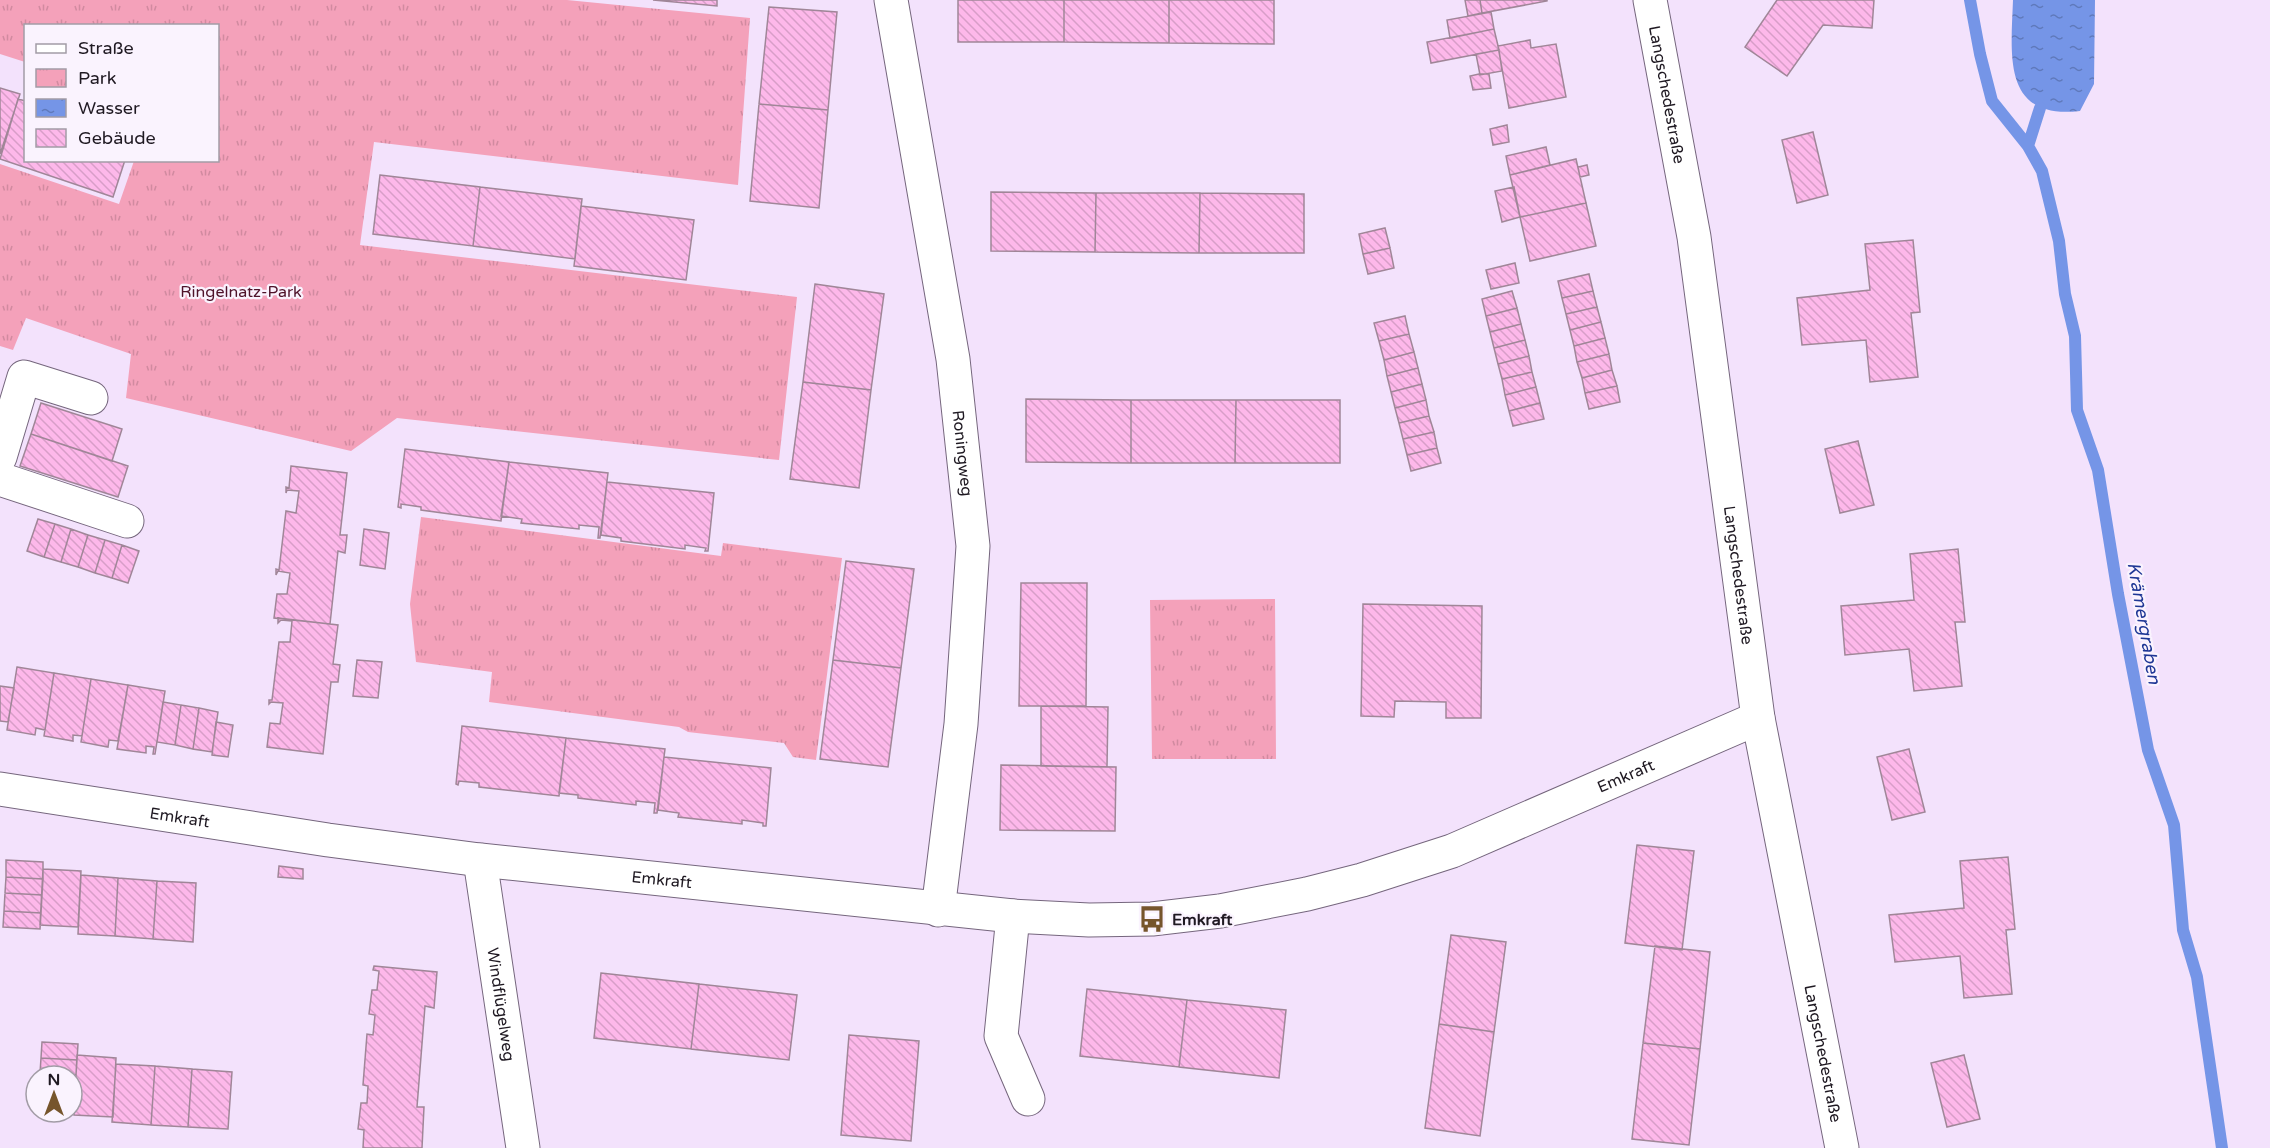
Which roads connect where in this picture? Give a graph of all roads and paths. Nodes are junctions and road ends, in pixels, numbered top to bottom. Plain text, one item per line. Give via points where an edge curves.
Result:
1 (891, 0) edge
2 (1650, 0) edge
3 (91, 398) dead end
4 (0, 457) edge
5 (0, 479) edge
6 (127, 521) dead end
7 (1758, 718) junction
8 (0, 789) edge
9 (480, 860) junction
10 (938, 909) junction
11 (1013, 916) junction
12 (1028, 1099) dead end
13 (523, 1148) edge
14 (1842, 1148) edge

1 - 10 street, Roningweg via 953,359 973,546 962,724
2 - 7 street, Langschedestraße via 1694,237
3 - 4 street via 24,377
5 - 6 street
7 - 11 street, Emkraft via 1452,851 1362,880 1220,911 1152,919
7 - 14 street, Langschedestraße
8 - 9 street, Emkraft
9 - 10 street, Emkraft
9 - 13 street, Windflügelweg
10 - 11 street, Emkraft
11 - 12 street via 1001,1036

